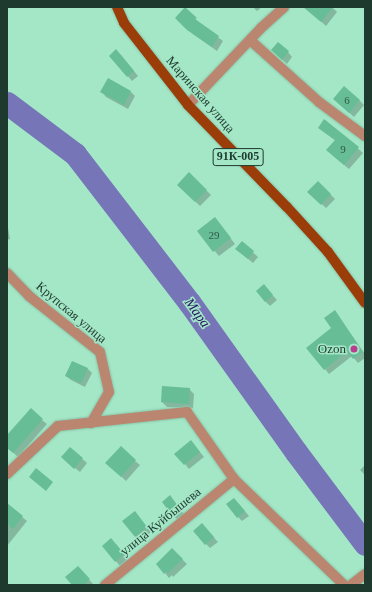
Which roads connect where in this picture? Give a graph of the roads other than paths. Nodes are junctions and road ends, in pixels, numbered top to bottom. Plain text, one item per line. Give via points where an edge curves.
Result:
1 (117, 7) edge
2 (284, 7) edge
3 (250, 40) junction
4 (188, 106) junction
5 (365, 136) edge
6 (7, 273) edge
7 (365, 303) edge
8 (91, 423) junction
9 (7, 474) edge
10 (234, 480) junction
11 (365, 574) edge
12 (350, 584) edge
13 (105, 585) edge

1 - 4 main road, Маринская улица / 91К-005 via 124,23
2 - 3 street
3 - 4 street
3 - 5 street via 319,102
4 - 7 main road, Маринская улица / 91К-005 via 323,247
6 - 8 street, Крупская улица via 29,296 100,352 109,392
8 - 9 street via 58,426
8 - 10 street via 187,412
10 - 12 street
10 - 13 street, улица Куйбышева
11 - 12 street

